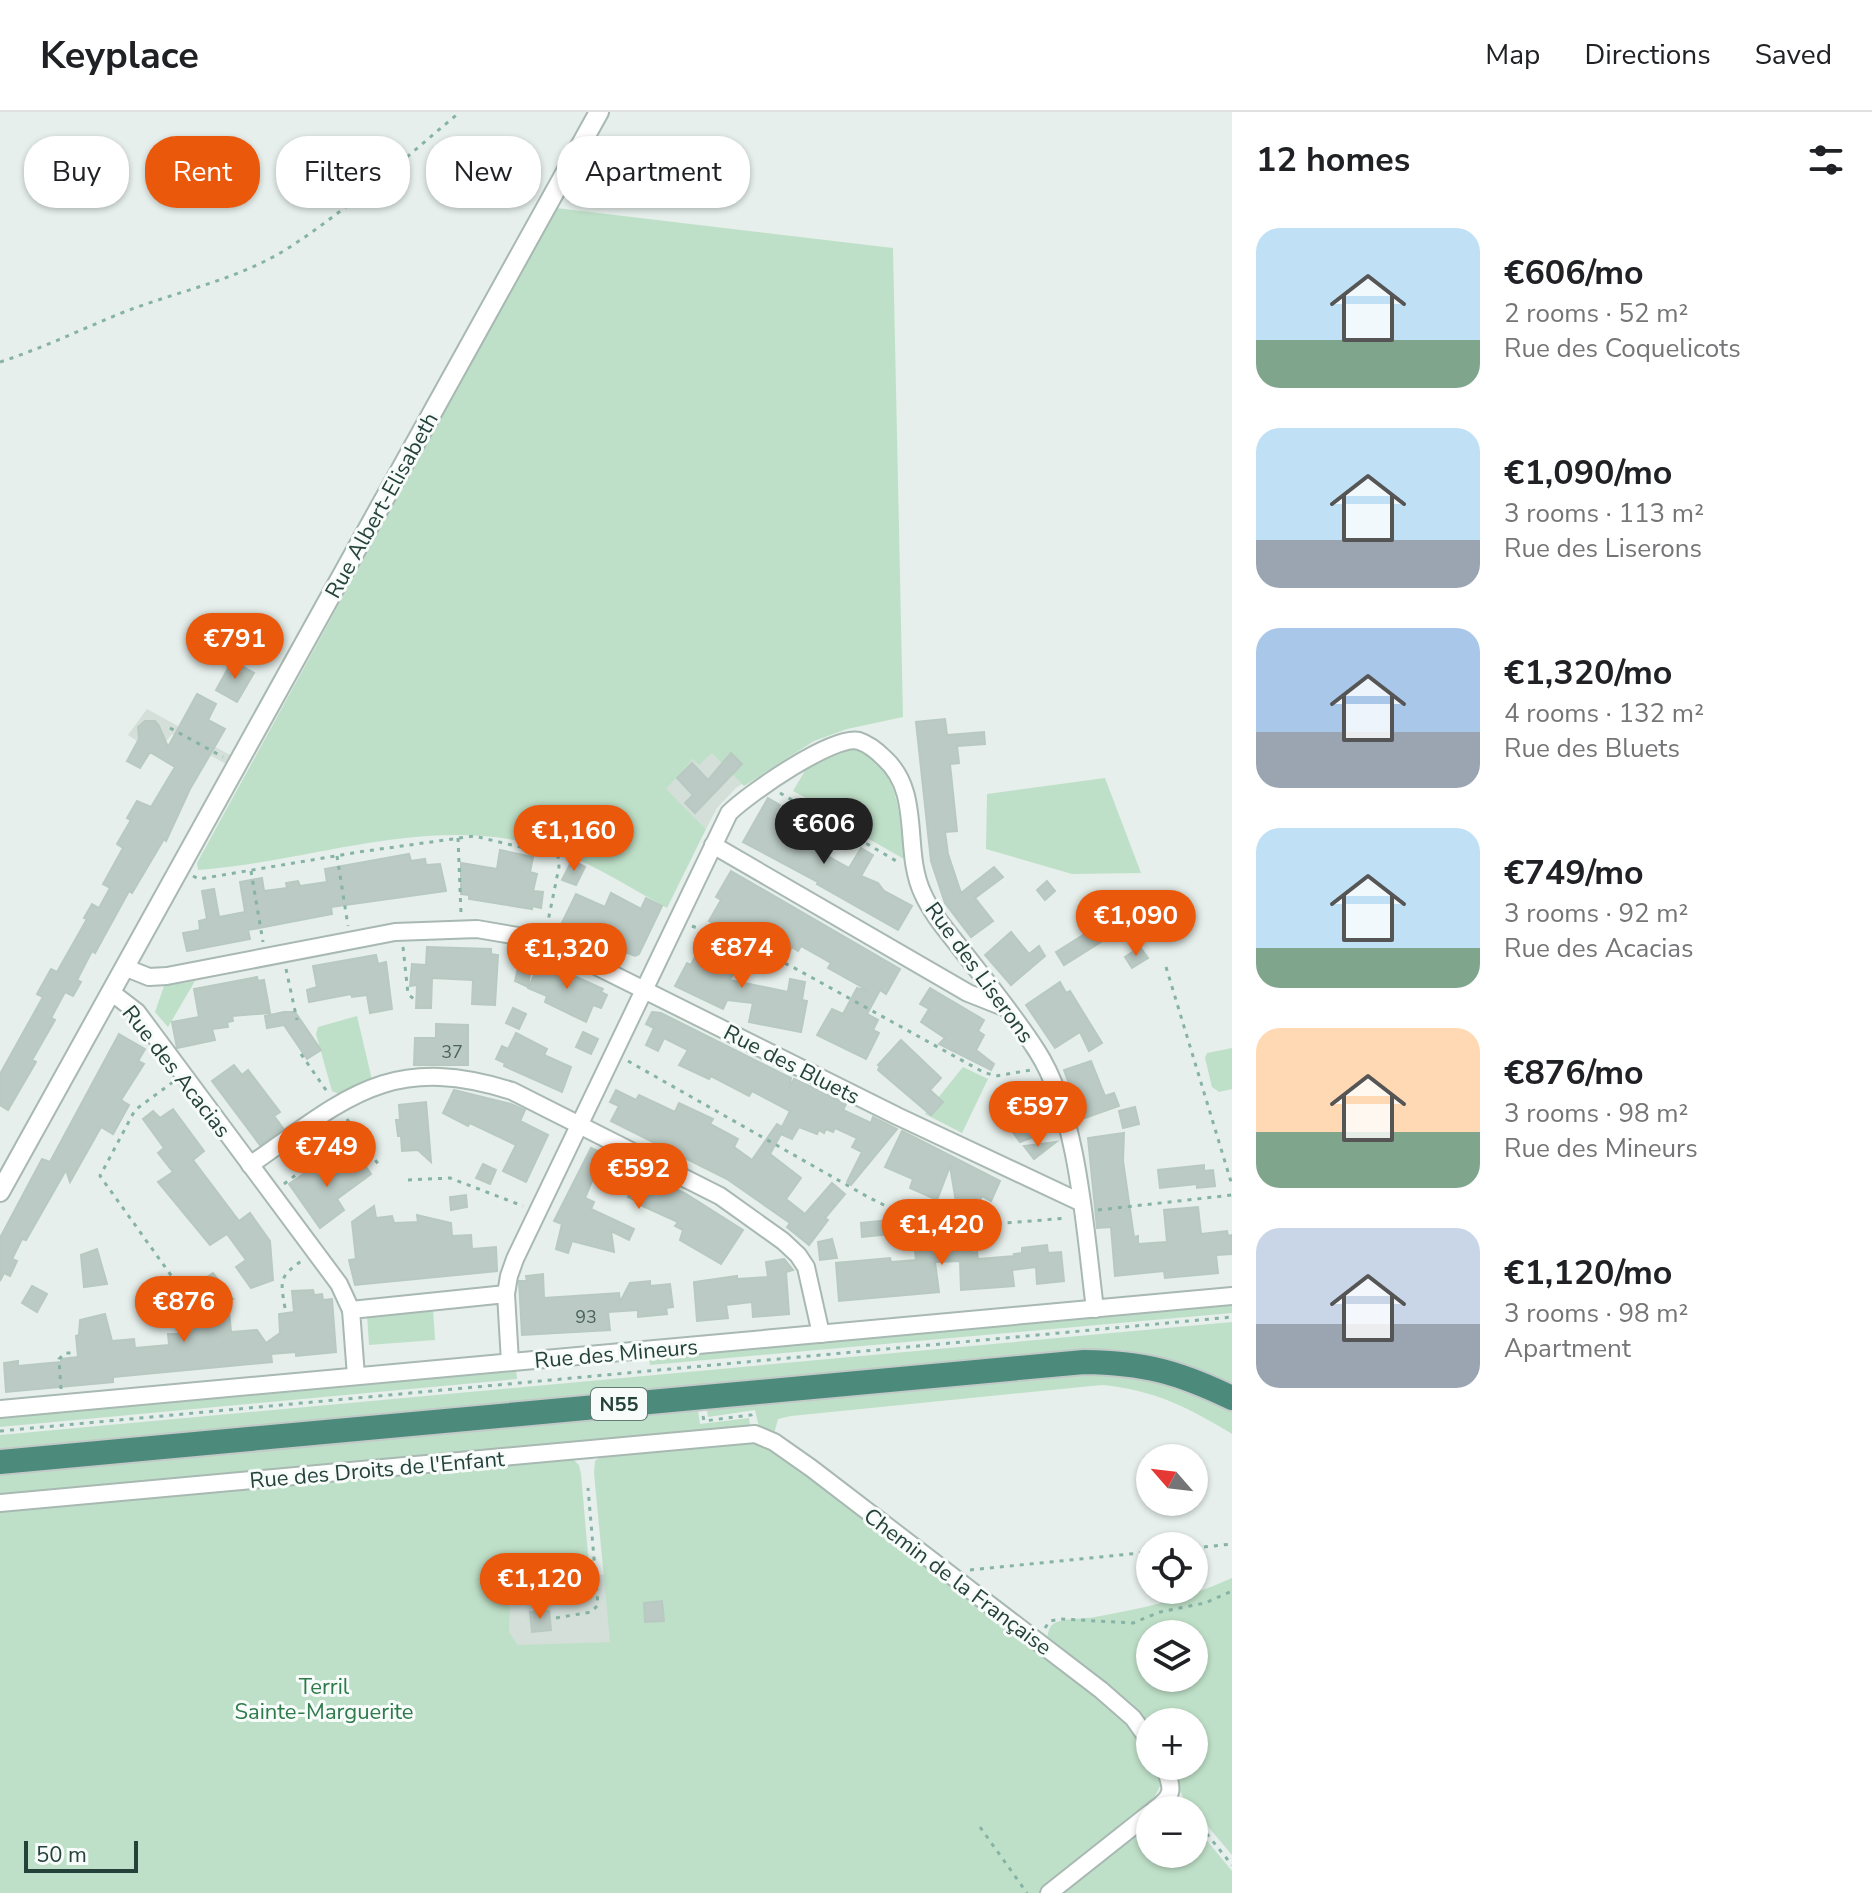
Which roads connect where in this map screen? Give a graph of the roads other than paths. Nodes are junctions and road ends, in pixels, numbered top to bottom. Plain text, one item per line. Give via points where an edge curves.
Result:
1 (599, 112) edge
2 (713, 845) junction
3 (124, 967) junction
4 (644, 990) junction
5 (111, 992) junction
6 (1008, 1008) junction
7 (581, 1124) junction
8 (250, 1165) junction
9 (0, 1192) edge
10 (1082, 1208) junction
11 (506, 1294) junction
12 (1232, 1296) edge
13 (1095, 1309) junction
14 (351, 1310) junction
15 (821, 1334) junction
16 (510, 1362) junction
17 (356, 1376) junction
18 (1232, 1398) edge
19 (0, 1409) edge
20 (755, 1434) joint
21 (0, 1462) edge
22 (0, 1503) edge
23 (1136, 1722) edge
24 (1136, 1824) edge
25 (1049, 1893) edge

1 - 3 street, Rue Albert-Elisabeth
2 - 4 street, Rue des Liserons
2 - 6 street via 968,993
2 - 6 street, Rue des Liserons via 729,813 767,784 831,744 864,743 891,764 903,782 915,872 924,898
3 - 4 street, Rue des Bluets via 159,977 402,932 462,929 506,932 544,943
3 - 5 street, Rue Albert-Elisabeth
4 - 7 street, Rue des Liserons
4 - 10 street, Rue des Bluets
5 - 8 street, Rue des Acacias via 137,1012
5 - 9 street, Rue Albert-Elisabeth
6 - 10 street, Rue des Liserons via 1062,1103
7 - 8 street via 485,1082 424,1076 371,1086 347,1098
7 - 11 street, Rue des Liserons via 511,1268
7 - 15 street via 720,1196 793,1250 806,1267
8 - 14 street, Rue des Acacias via 339,1284
10 - 13 street, Rue des Liserons
11 - 14 street
11 - 16 street, Rue des Liserons
12 - 13 street, Rue des Mineurs
13 - 15 street, Rue des Mineurs
14 - 17 street
15 - 16 street, Rue des Mineurs
16 - 17 street, Rue des Mineurs
17 - 19 street, Rue des Mineurs
18 - 21 highway, N55 via 1151,1367 1084,1362
20 - 22 street, Rue des Droits de l'Enfant
20 - 23 street, Chemin de la Française via 802,1461
24 - 25 street

